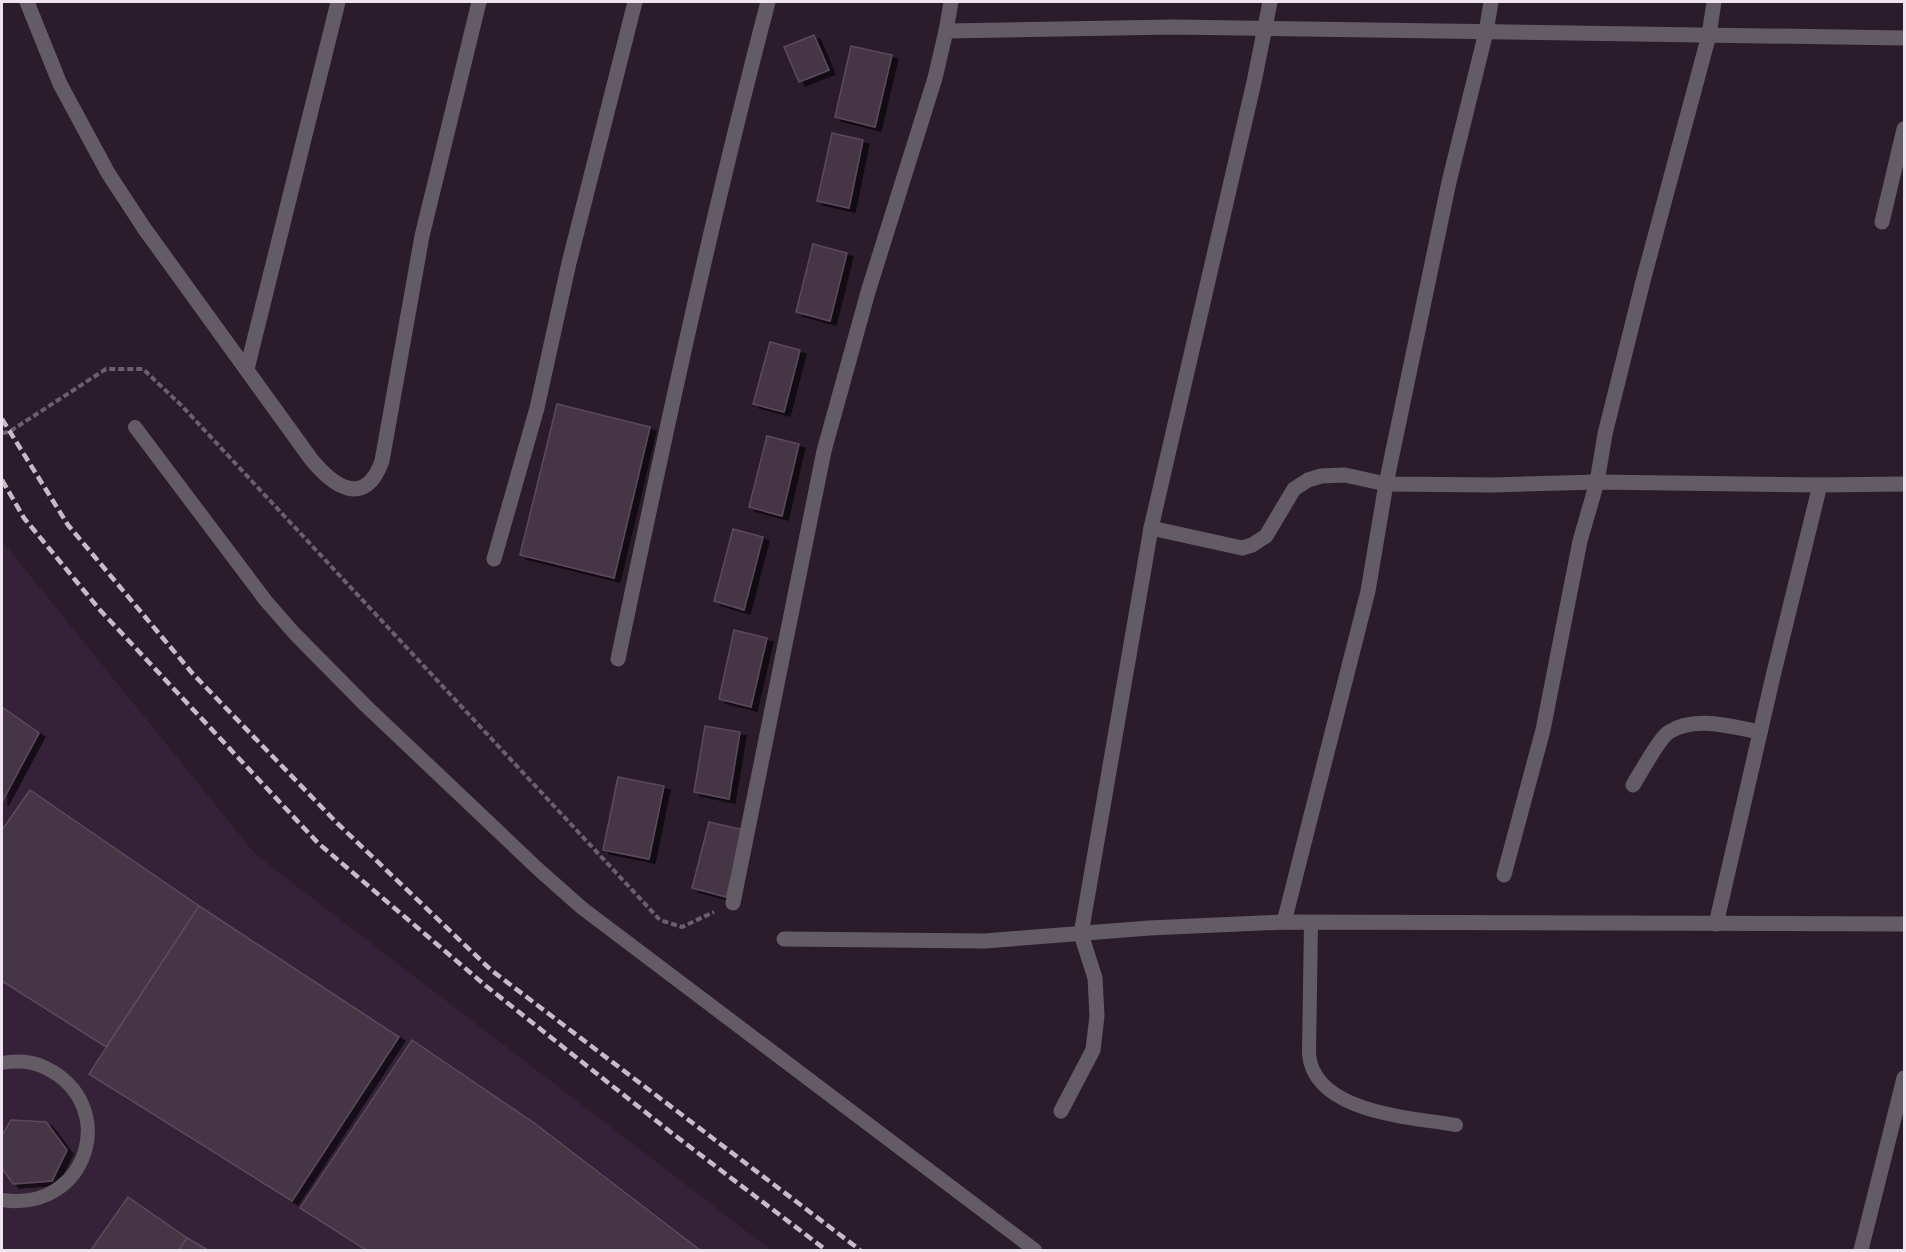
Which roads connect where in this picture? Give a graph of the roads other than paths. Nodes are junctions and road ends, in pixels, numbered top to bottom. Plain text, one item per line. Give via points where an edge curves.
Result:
1 (27, 2) edge
2 (338, 2) edge
3 (479, 2) edge
4 (635, 2) edge
5 (768, 2) edge
6 (951, 2) edge
7 (1270, 2) edge
8 (1491, 2) edge
9 (1714, 2) edge
10 (1265, 29) junction
11 (946, 31) junction
12 (1486, 32) junction
13 (1709, 34) junction
14 (1905, 38) edge
15 (1905, 129) edge
16 (1882, 222) dead end
17 (247, 369) junction
18 (135, 427) dead end
19 (1597, 482) junction
20 (1386, 484) junction
21 (1905, 484) edge
22 (1821, 485) junction
23 (1151, 528) junction
24 (494, 559) dead end
25 (618, 659) dead end
26 (1760, 732) junction
27 (1633, 785) dead end
28 (1504, 875) dead end
29 (733, 903) road end
30 (1284, 922) junction
31 (1311, 922) junction
32 (1716, 924) junction
33 (1905, 924) edge
34 (1081, 934) junction
35 (784, 939) dead end
36 (2, 1063) edge
37 (1905, 1078) edge
38 (1061, 1111) dead end
39 (1456, 1125) dead end
40 (2, 1200) edge
41 (1035, 1251) edge
42 (1861, 1251) edge

1 - 17 street via 60,84 108,173
2 - 17 street
3 - 17 street via 422,236 382,461 370,483 348,489 323,474
4 - 24 street via 537,408
5 - 25 street via 738,115
6 - 11 street
7 - 10 street
8 - 12 street
9 - 13 street
10 - 11 street via 1085,27
10 - 12 street
10 - 23 street
11 - 29 street via 824,451
12 - 13 street
12 - 20 street via 1449,182
13 - 14 street
13 - 19 street via 1607,423
15 - 16 street
18 - 41 lane via 294,633 538,870 582,908
19 - 20 street
19 - 22 street
19 - 28 street via 1580,541 1543,730
20 - 23 street via 1344,475 1308,480 1294,489 1266,536 1242,548
20 - 30 street via 1368,591
21 - 22 street
22 - 26 street
23 - 34 street
26 - 27 street via 1702,723 1668,732
26 - 32 street
30 - 31 street
30 - 34 street
31 - 32 street
31 - 39 lane via 1310,1065 1317,1078 1348,1102
32 - 33 street
34 - 35 street via 985,941
34 - 38 street via 1095,978 1093,1050
36 - 40 lane via 24,1062 55,1072 77,1095 88,1125 84,1156 69,1180 46,1197
37 - 42 street

